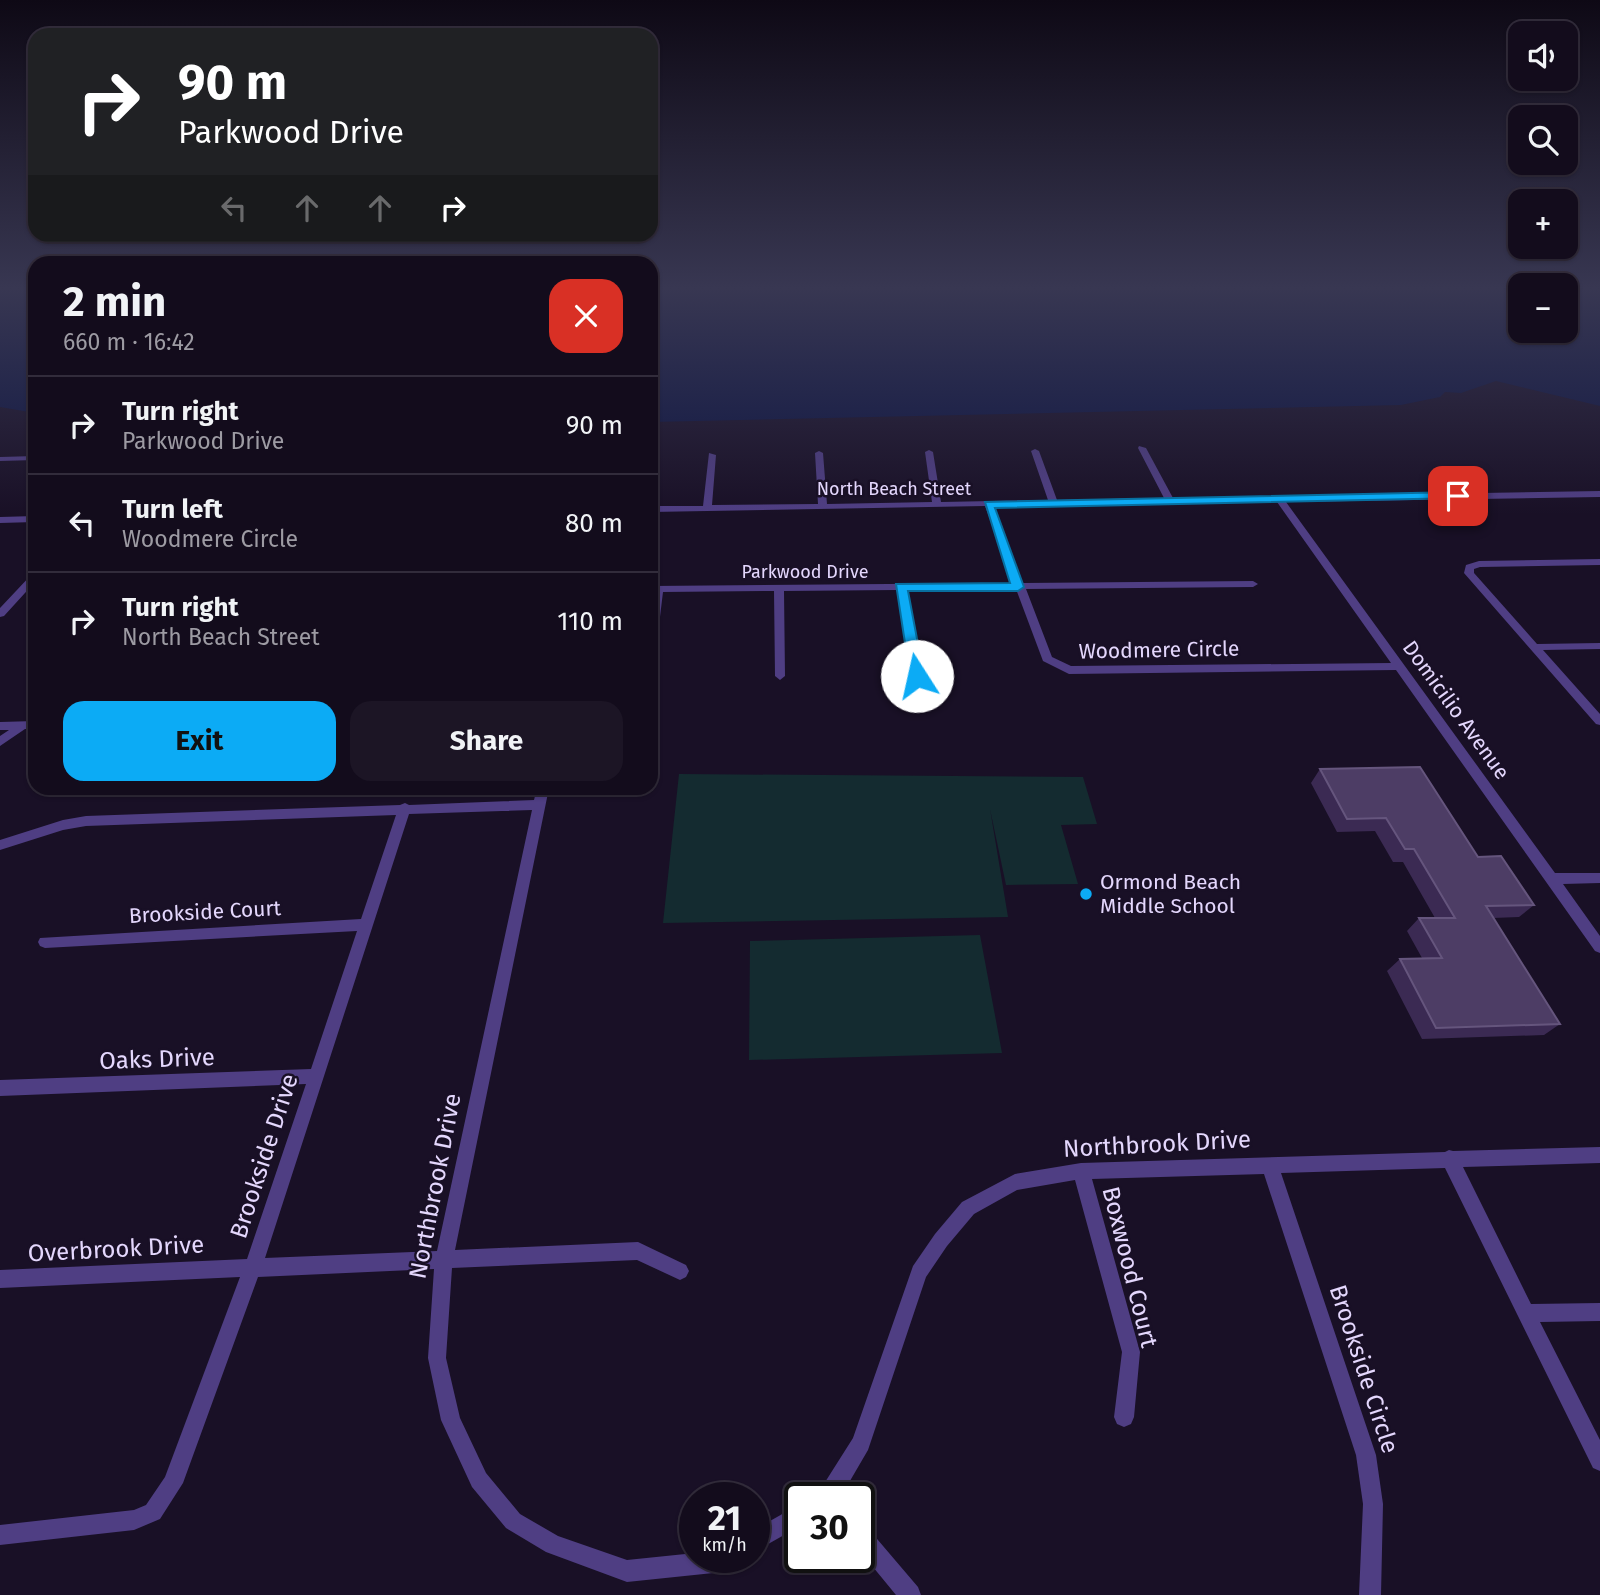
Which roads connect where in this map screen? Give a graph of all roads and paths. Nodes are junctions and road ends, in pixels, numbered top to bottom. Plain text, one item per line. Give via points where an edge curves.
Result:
1 (1142, 448) dead end
2 (1035, 451) dead end
3 (929, 452) dead end
4 (819, 453) dead end
5 (712, 455) dead end
6 (0, 458) edge
7 (28, 458) edge
8 (1600, 494) edge
9 (1279, 498) junction
10 (1169, 499) junction
11 (989, 504) junction
12 (1054, 504) junction
13 (937, 505) junction
14 (823, 506) junction
15 (707, 508) junction
16 (658, 509) edge
17 (28, 519) edge
18 (0, 520) edge
19 (1600, 562) edge
20 (28, 584) edge
21 (1253, 584) dead end
22 (901, 587) junction
23 (1018, 587) junction
24 (779, 588) junction
25 (658, 589) edge
26 (0, 614) edge
27 (1600, 646) edge
28 (1535, 647) junction
29 (1398, 666) junction
30 (780, 676) dead end
31 (917, 676) dead end
32 (1600, 721) edge
33 (28, 725) edge
34 (0, 726) edge
35 (28, 726) edge
36 (0, 743) edge
37 (542, 796) edge
38 (405, 808) junction
39 (0, 845) edge
40 (1600, 878) edge
41 (1552, 879) junction
42 (367, 925) junction
43 (45, 942) dead end
44 (1600, 947) edge
45 (316, 1076) junction
46 (0, 1088) edge
47 (1600, 1155) edge
48 (1449, 1158) junction
49 (1270, 1166) junction
50 (1081, 1171) junction
51 (444, 1259) junction
52 (253, 1267) junction
53 (680, 1271) dead end
54 (0, 1279) edge
55 (1600, 1312) edge
56 (1526, 1313) junction
57 (1124, 1418) dead end
58 (1600, 1461) edge
59 (839, 1482) edge
60 (153, 1512) joint
61 (0, 1535) edge
62 (875, 1553) edge
63 (679, 1566) edge
64 (909, 1595) edge
65 (1370, 1595) edge

1 - 10 street
2 - 12 street
3 - 13 street
4 - 14 street
5 - 15 street
6 - 7 street
8 - 9 street, North Beach Street
9 - 10 street, North Beach Street
9 - 29 street, Domicilio Avenue
10 - 12 street, North Beach Street
11 - 12 street, North Beach Street
11 - 13 street, North Beach Street
11 - 23 street, Woodmere Circle
13 - 14 street, North Beach Street
14 - 15 street, North Beach Street
15 - 16 street, North Beach Street
17 - 18 street
19 - 28 street via 1469,567 1469,573
20 - 26 street
21 - 23 street, Parkwood Drive
22 - 23 street, Parkwood Drive
22 - 24 street, Parkwood Drive
22 - 31 street
23 - 29 street, Woodmere Circle via 1047,659 1069,670
24 - 25 street, Parkwood Drive
24 - 30 street
27 - 28 street
28 - 32 street
29 - 41 street, Domicilio Avenue
33 - 34 street
35 - 36 street
37 - 38 street
37 - 51 street, Northbrook Drive
38 - 39 street via 86,821
38 - 42 street, Brookside Drive
40 - 41 street
41 - 44 street, Domicilio Avenue
42 - 43 street, Brookside Court
42 - 45 street, Brookside Drive
45 - 46 street, Oaks Drive
45 - 52 street, Brookside Drive
47 - 48 street, Northbrook Drive
48 - 49 street, Northbrook Drive
48 - 56 street
49 - 50 street, Northbrook Drive
49 - 65 street, Brookside Circle via 1366,1455 1373,1504
50 - 57 street, Boxwood Court via 1131,1352
50 - 59 street, Northbrook Drive via 1015,1182 968,1208 941,1240 919,1272 861,1443
51 - 52 street, Overbrook Drive
51 - 53 street, Overbrook Drive via 638,1251
51 - 63 street, Northbrook Drive via 437,1358 451,1420 479,1479 513,1521 554,1545 627,1571
52 - 54 street, Overbrook Drive
52 - 60 street, Brookside Drive via 173,1483
55 - 56 street
56 - 58 street
60 - 61 street via 134,1520
62 - 64 street

